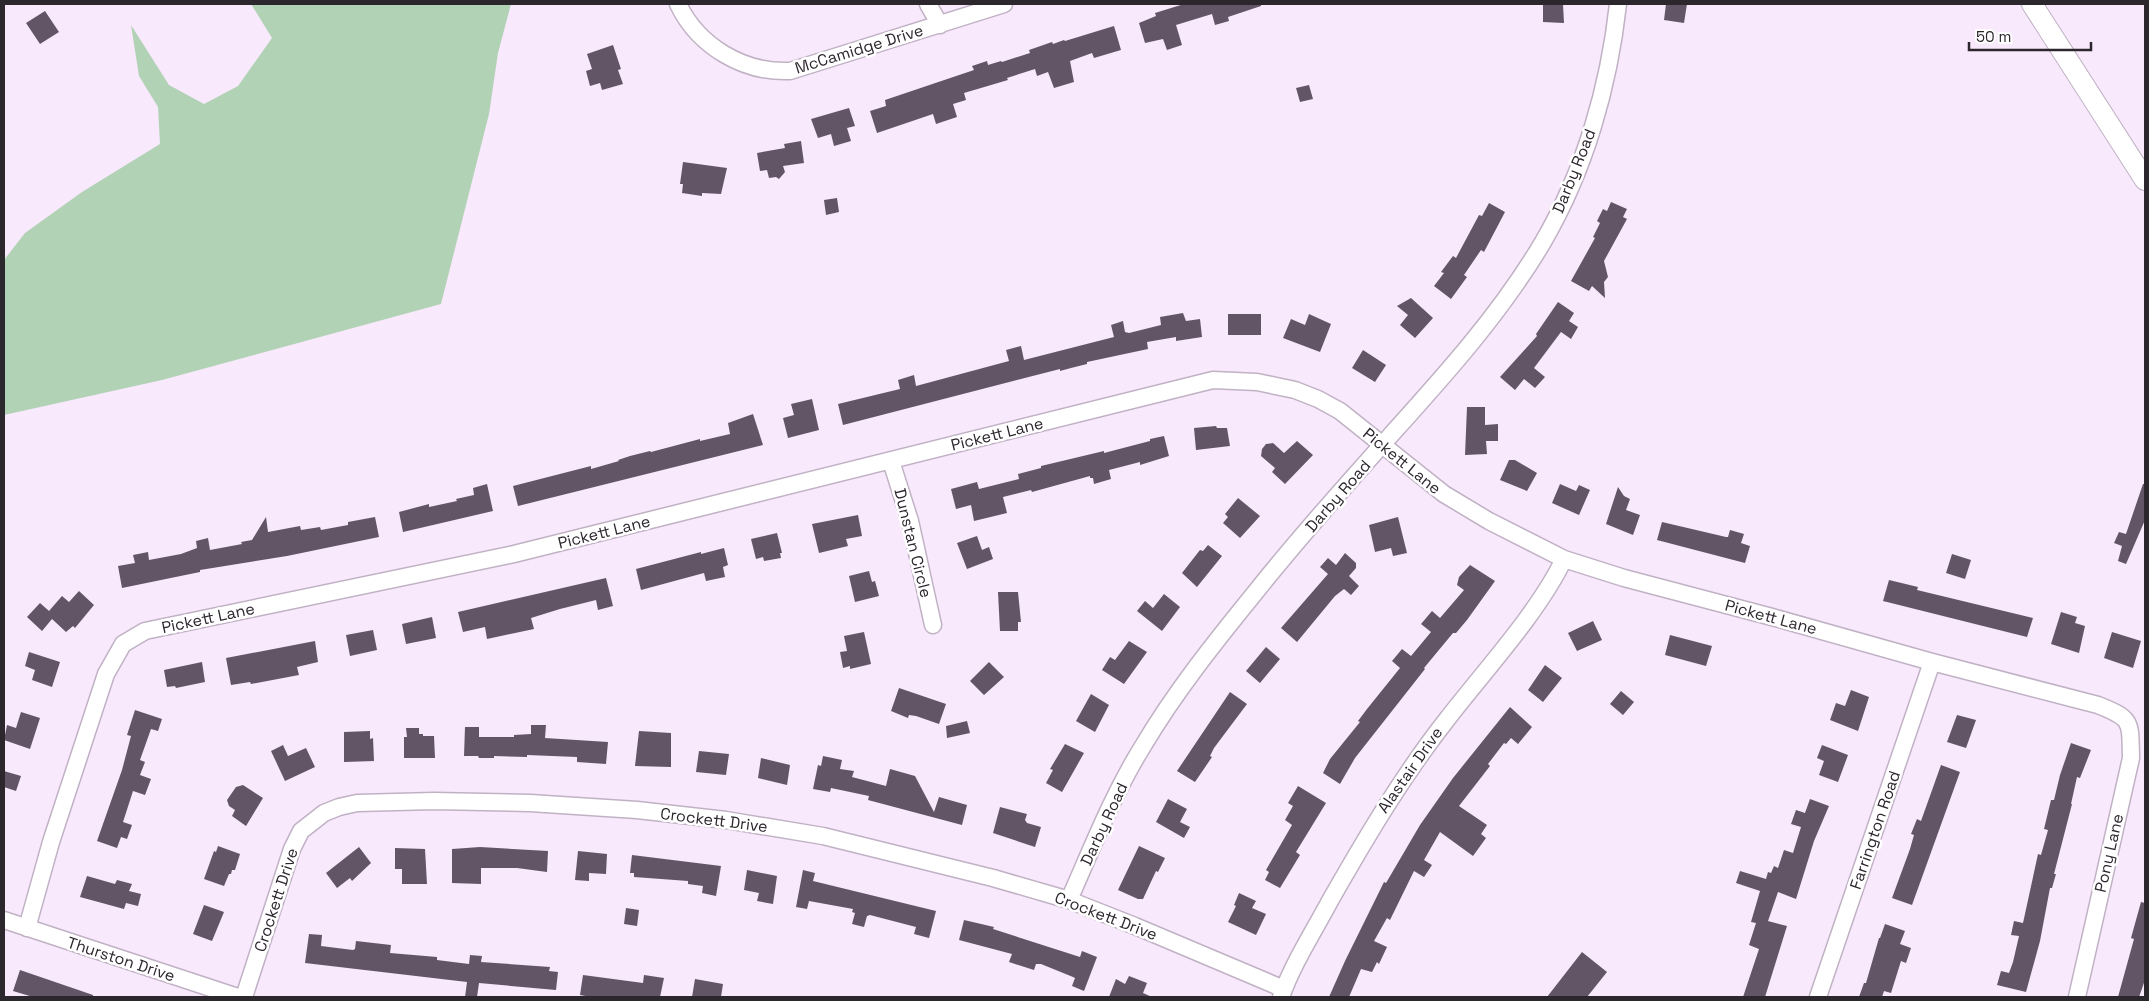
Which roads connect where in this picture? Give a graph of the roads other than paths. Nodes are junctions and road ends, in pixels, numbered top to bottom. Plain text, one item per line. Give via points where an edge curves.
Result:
1 (678, 4) edge
2 (928, 4) edge
3 (1004, 4) edge
4 (1618, 4) edge
5 (2032, 4) edge
6 (940, 25) junction
7 (2145, 180) edge
8 (1382, 444) junction
9 (891, 461) junction
10 (1564, 558) junction
11 (933, 625) dead end
12 (1932, 662) junction
13 (2118, 713) joint
14 (1069, 900) junction
15 (4, 920) edge
16 (27, 928) junction
17 (1283, 993) edge
18 (238, 997) edge
19 (244, 997) edge
20 (1818, 997) edge
21 (2077, 997) edge

1 - 6 street, McCamidge Drive via 698,36 725,56 775,72 790,71
2 - 6 street
3 - 6 street, McCamidge Drive
4 - 8 street, Darby Road via 1613,44 1591,135 1566,197 1543,242 1461,357
5 - 7 street
8 - 9 street, Pickett Lane via 1340,411 1295,390 1257,382 1212,380
8 - 10 street, Pickett Lane via 1444,494 1489,521
8 - 14 street, Darby Road via 1254,594 1176,695 1142,746 1109,809
9 - 11 street, Dunstan Circle via 910,521
9 - 16 street, Pickett Lane via 514,554 145,631 123,644 106,674 51,842
10 - 12 street, Pickett Lane via 1624,578
10 - 17 street, Alastair Drive via 1529,614 1416,758 1376,819 1300,954
12 - 13 street, Pickett Lane via 2098,704
12 - 20 street, Farrington Road
13 - 21 street, Pony Lane via 2128,720 2131,758
14 - 17 street, Crockett Drive
14 - 19 street, Crockett Drive via 823,836 726,820 530,803 434,801 357,804 324,813 301,831 292,849
15 - 16 street, Thurston Drive
16 - 18 street, Thurston Drive

